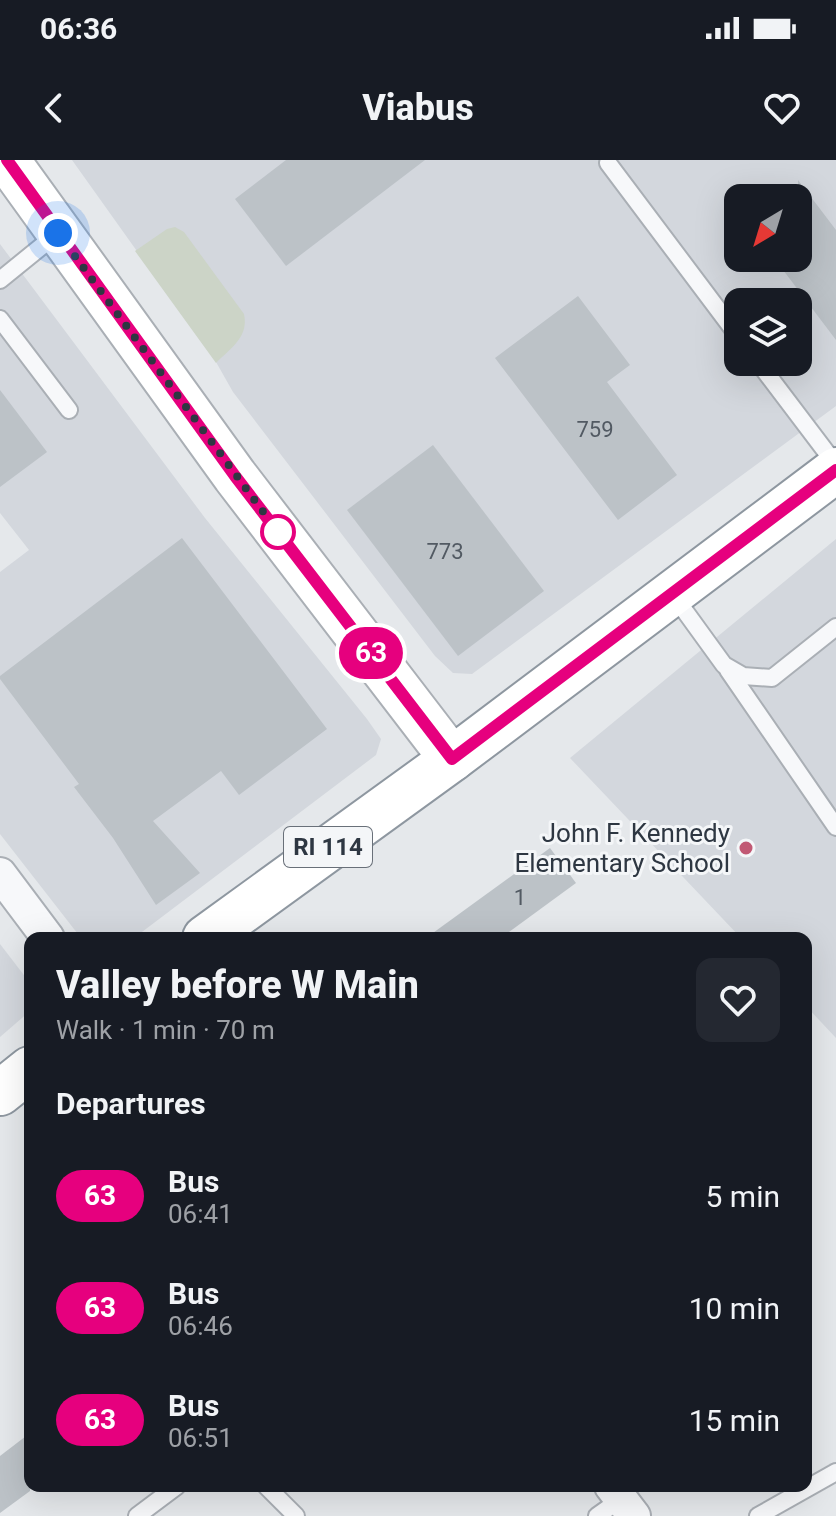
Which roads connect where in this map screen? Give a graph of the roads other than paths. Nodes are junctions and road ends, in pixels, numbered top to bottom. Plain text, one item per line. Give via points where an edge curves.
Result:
1 (7, 160) edge
2 (608, 163) dead end
3 (58, 233) junction
4 (0, 280) edge
5 (724, 317) edge
6 (0, 319) edge
7 (768, 376) edge
8 (69, 410) dead end
9 (836, 468) edge
10 (672, 593) junction
11 (836, 627) edge
12 (724, 665) junction
13 (452, 759) junction
14 (836, 827) edge
15 (0, 874) edge
16 (44, 932) edge
17 (213, 932) edge
18 (24, 1074) edge
19 (0, 1093) edge
20 (836, 1472) edge
21 (812, 1486) edge
22 (169, 1492) edge
23 (272, 1492) edge
24 (801, 1492) edge
25 (137, 1516) edge
26 (296, 1516) edge
27 (758, 1516) edge

1 - 3 main road
2 - 5 lane
3 - 4 lane
3 - 13 main road via 235,476
6 - 8 lane
7 - 9 lane
9 - 10 main road, RI 114
10 - 12 lane
10 - 13 main road, RI 114
11 - 12 lane via 772,678 743,676
12 - 14 lane
13 - 17 main road, RI 114
15 - 16 street
18 - 19 main road
20 - 21 lane
22 - 25 lane
23 - 26 lane
24 - 27 lane

